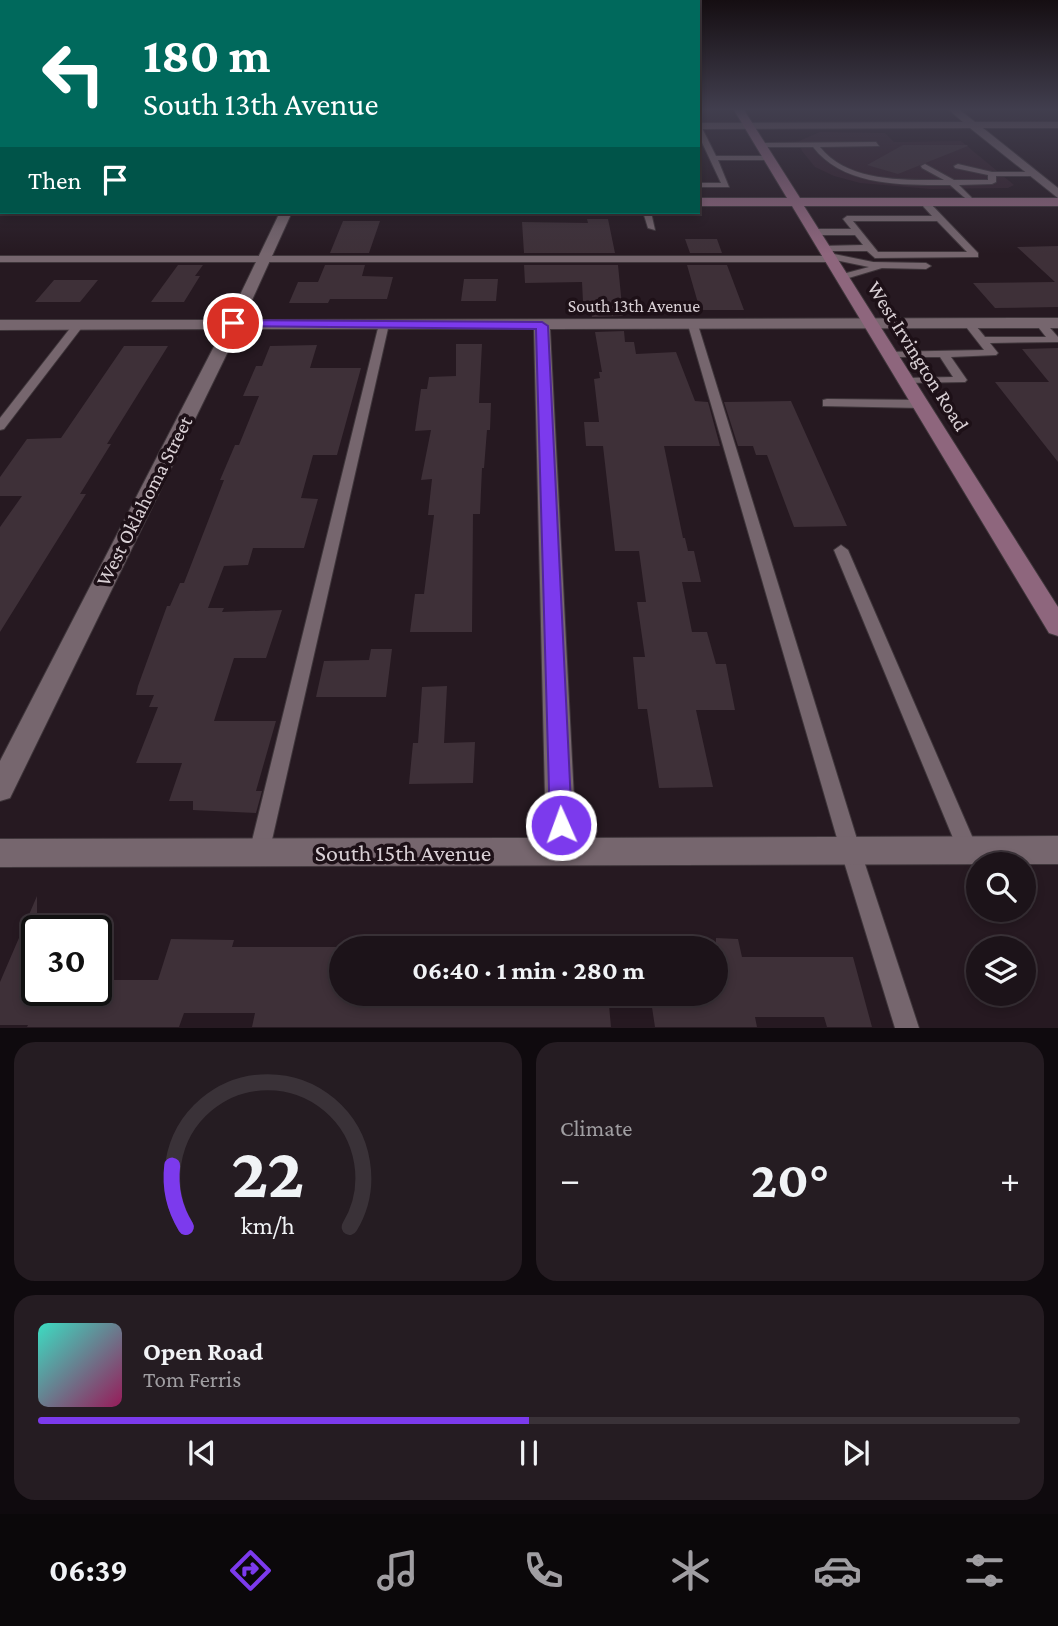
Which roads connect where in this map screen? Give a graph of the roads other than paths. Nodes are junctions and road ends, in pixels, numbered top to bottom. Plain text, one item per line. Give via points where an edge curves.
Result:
1 (714, 158) joint
2 (769, 158) joint
3 (826, 158) edge
4 (1013, 158) edge
5 (925, 166) dead end
6 (958, 166) dead end
7 (992, 174) junction
8 (1033, 174) junction
9 (952, 181) junction
10 (700, 185) edge
11 (1058, 194) edge
12 (700, 202) edge
13 (796, 202) junction
14 (925, 202) junction
15 (972, 202) junction
16 (1058, 202) edge
17 (285, 214) edge
18 (648, 214) edge
19 (941, 218) junction
20 (652, 228) dead end
21 (814, 232) junction
22 (857, 232) junction
23 (869, 248) junction
24 (828, 254) junction
25 (267, 257) junction
26 (0, 259) edge
27 (885, 266) junction
28 (926, 266) dead end
29 (842, 277) junction
30 (233, 323) junction
31 (968, 323) junction
32 (1040, 323) junction
33 (1058, 323) edge
34 (79, 324) junction
35 (384, 324) junction
36 (0, 325) edge
37 (693, 325) junction
38 (872, 325) junction
39 (542, 326) junction
40 (981, 340) junction
41 (889, 354) junction
42 (943, 354) junction
43 (906, 381) junction
44 (827, 403) dead end
45 (920, 404) junction
46 (0, 426) edge
47 (841, 550) dead end
48 (1058, 627) edge
49 (0, 789) edge
50 (968, 850) junction
51 (1058, 850) edge
52 (562, 852) junction
53 (851, 852) junction
54 (0, 853) edge
55 (260, 853) junction
56 (908, 1027) edge

1 - 2 lane
1 - 10 lane via 726,185
2 - 13 main road, West Irvington Road
3 - 9 lane via 876,178
4 - 8 street
5 - 9 lane
6 - 7 lane
7 - 8 lane
7 - 9 lane via 992,182
8 - 11 street
9 - 15 lane
12 - 13 main road
13 - 14 main road
13 - 21 main road, West Irvington Road
14 - 15 main road
14 - 19 lane
15 - 16 main road
17 - 25 street, West Oklahoma Street
18 - 20 lane
19 - 22 lane via 848,219
19 - 23 lane via 975,255 875,255
21 - 22 lane
21 - 24 main road, West Irvington Road
22 - 23 lane
23 - 24 lane
24 - 25 lane
24 - 27 lane
24 - 29 main road, West Irvington Road
25 - 26 lane
25 - 30 street, West Oklahoma Street
27 - 28 lane
27 - 29 lane
29 - 38 main road, West Irvington Road
30 - 34 street, South 13th Avenue
30 - 35 street, South 13th Avenue
30 - 49 street, West Oklahoma Street
31 - 32 street, South 13th Avenue
31 - 38 street, South 13th Avenue
31 - 40 lane
32 - 33 street, South 13th Avenue
32 - 40 lane via 1055,340
34 - 36 street, South 13th Avenue
34 - 46 lane
35 - 39 street, South 13th Avenue
35 - 55 lane
37 - 38 street, South 13th Avenue
37 - 39 street, South 13th Avenue
37 - 53 lane
38 - 41 main road, West Irvington Road
39 - 52 street
40 - 42 lane via 992,353
41 - 42 lane
41 - 43 main road, West Irvington Road
42 - 43 lane via 961,380
43 - 45 main road, West Irvington Road
44 - 45 lane
45 - 48 main road, West Irvington Road
47 - 50 lane
50 - 51 street, South 15th Avenue
50 - 53 street, South 15th Avenue
52 - 53 street, South 15th Avenue
52 - 55 street, South 15th Avenue
53 - 56 lane
54 - 55 street, South 15th Avenue

